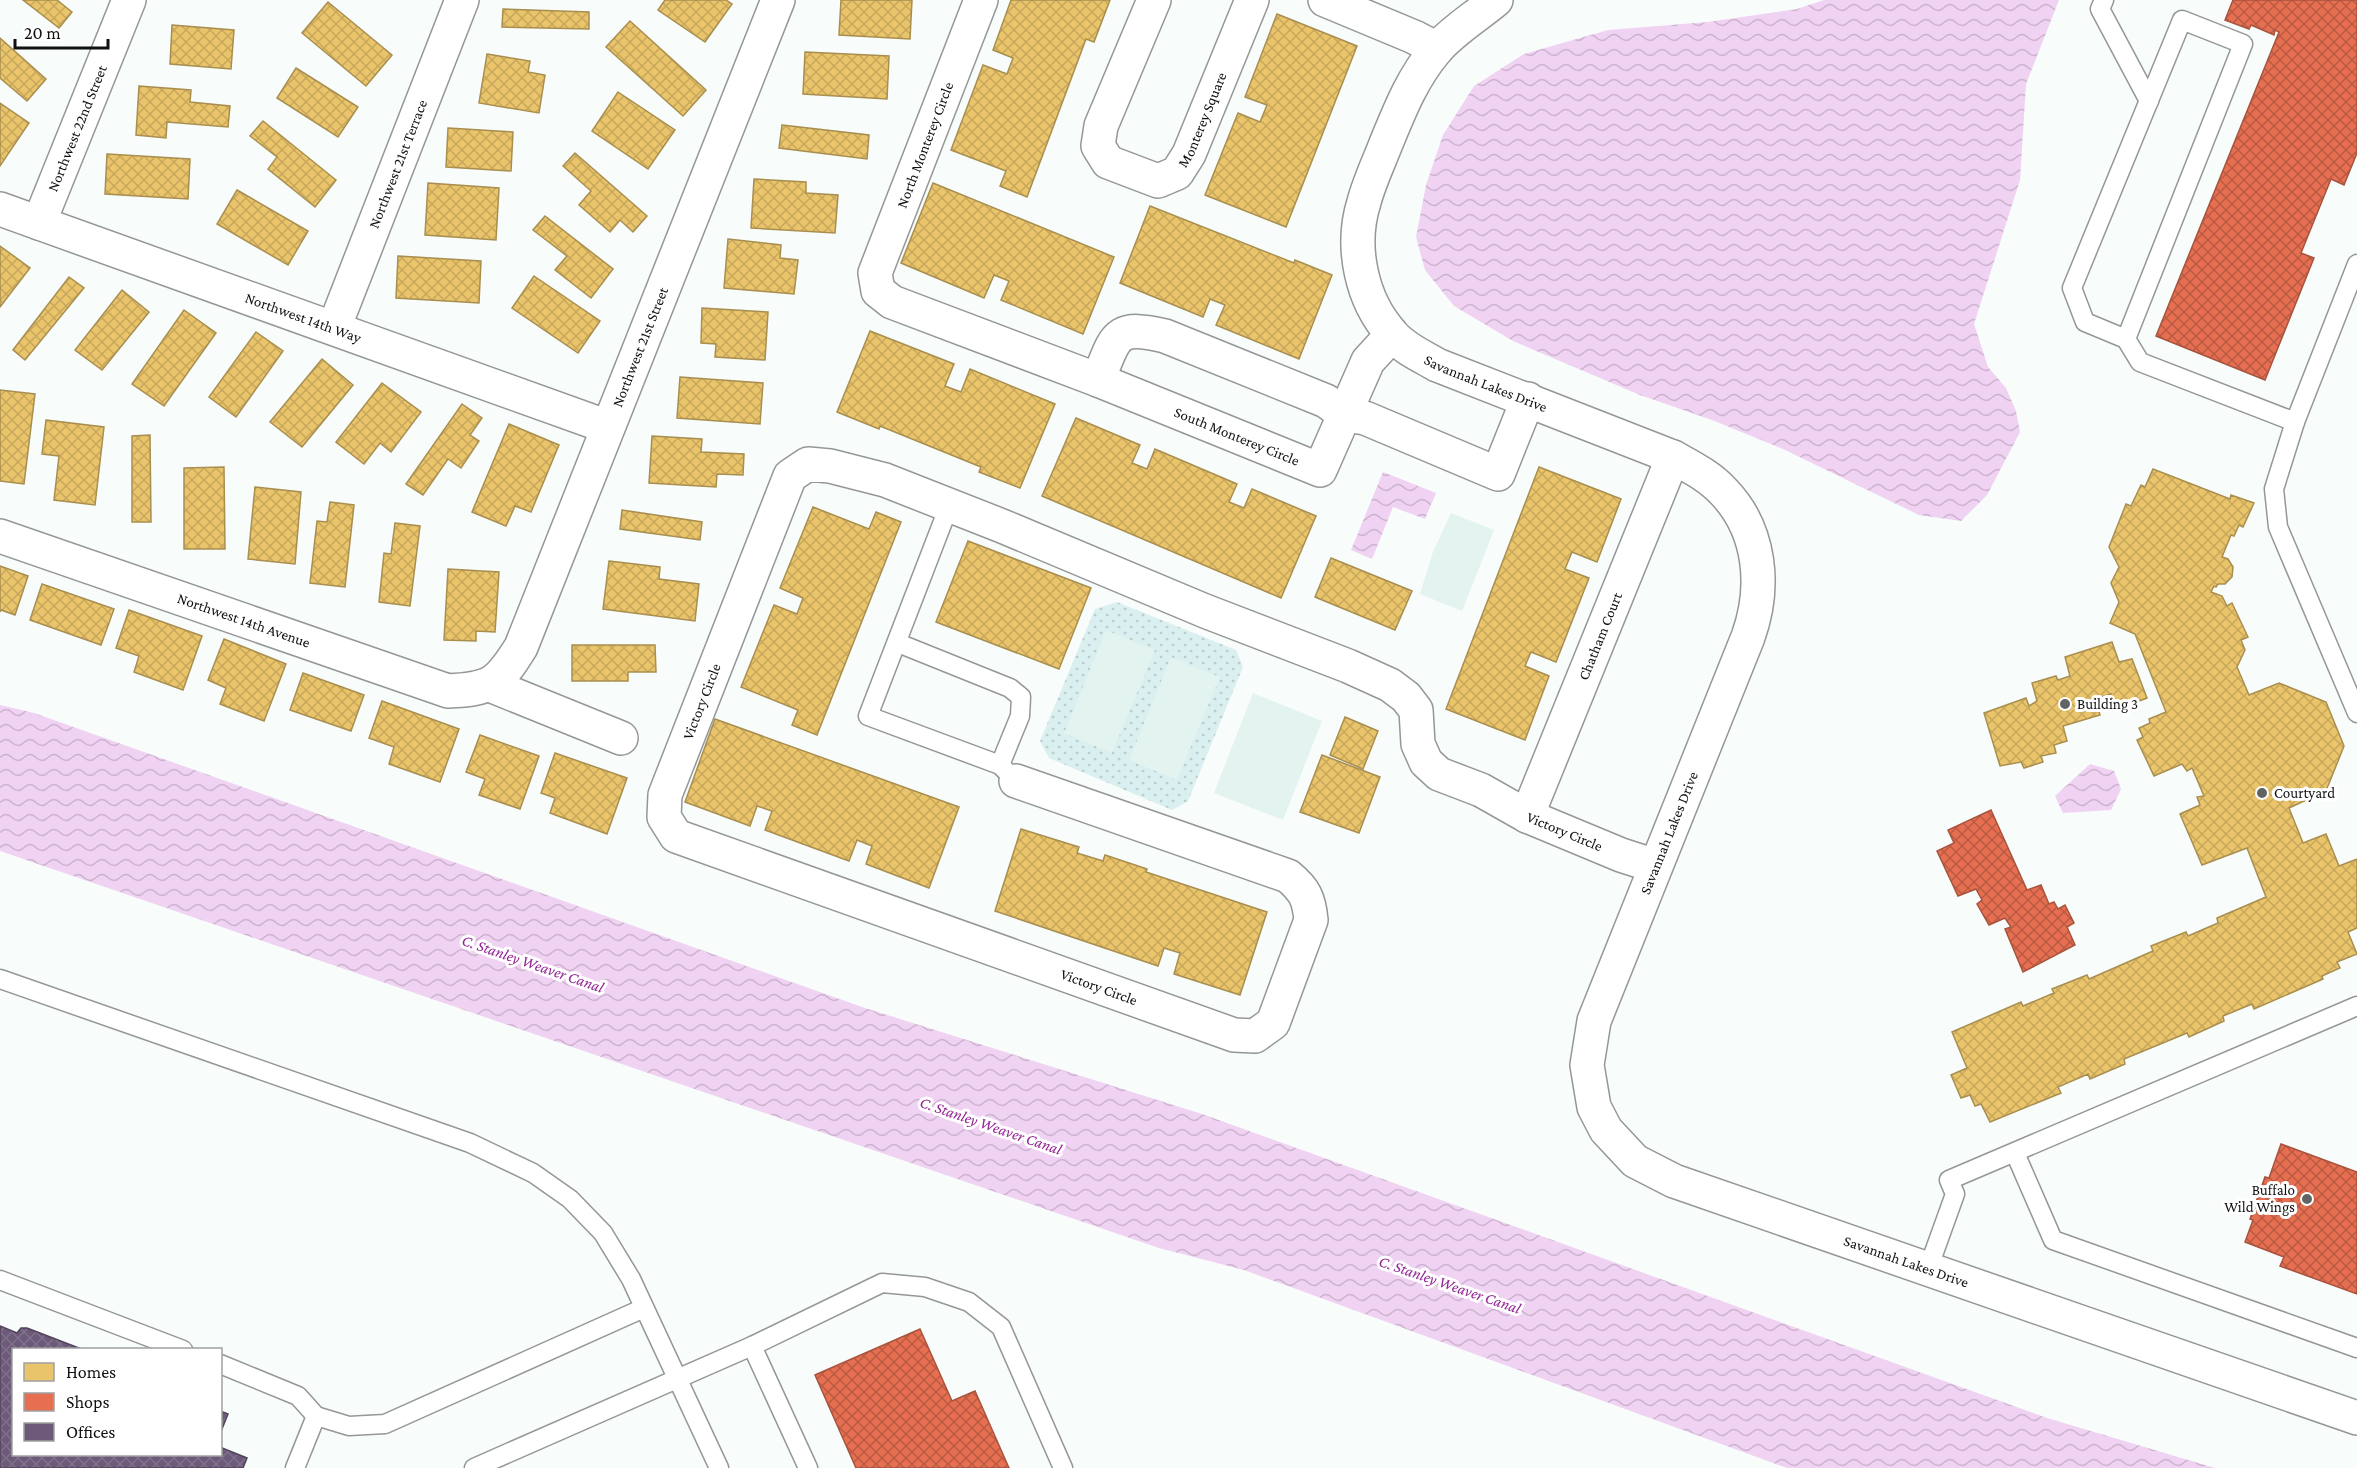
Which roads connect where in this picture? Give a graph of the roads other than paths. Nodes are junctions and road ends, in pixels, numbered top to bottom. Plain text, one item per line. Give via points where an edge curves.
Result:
1 (129, 0) edge
2 (462, 0) edge
3 (778, 0) edge
4 (981, 0) edge
5 (1154, 0) edge
6 (1252, 0) edge
7 (1325, 0) edge
8 (1496, 0) edge
9 (2104, 0) edge
10 (1437, 49) junction
11 (2149, 101) junction
12 (0, 209) edge
13 (39, 223) junction
14 (2357, 264) edge
15 (878, 291) joint
16 (334, 328) junction
17 (1392, 335) junction
18 (2126, 339) junction
19 (1098, 380) junction
20 (1528, 399) junction
21 (1345, 414) junction
22 (2295, 422) junction
23 (608, 427) junction
24 (1673, 457) junction
25 (949, 506) junction
26 (0, 536) edge
27 (898, 643) junction
28 (490, 685) junction
29 (2357, 713) edge
30 (621, 738) dead end
31 (1008, 773) junction
32 (1527, 816) junction
33 (1655, 866) junction
34 (0, 979) edge
35 (2357, 1006) edge
36 (2015, 1153) junction
37 (1928, 1269) junction
38 (0, 1280) edge
39 (645, 1308) junction
40 (752, 1346) junction
41 (178, 1348) edge
42 (2357, 1348) edge
43 (222, 1365) edge
44 (677, 1378) junction
45 (316, 1416) junction
46 (2357, 1418) edge
47 (295, 1468) edge
48 (474, 1468) edge
49 (719, 1468) edge
50 (808, 1468) edge
51 (1063, 1468) edge

1 - 13 street, Northwest 22nd Street
2 - 16 street, Northwest 21st Terrace
3 - 23 street, Northwest 21st Street
4 - 15 street, North Monterey Circle via 875,273
5 - 6 street, Monterey Square via 1101,126 1098,146 1108,162 1158,181 1177,172 1189,154
7 - 10 street
8 - 10 street, Savannah Lakes Drive
9 - 11 lane via 2100,9
10 - 17 street, Savannah Lakes Drive via 1414,80 1363,203 1359,250 1364,290
11 - 18 lane via 2072,288 2085,322
11 - 18 lane via 2182,20 2243,44
12 - 13 street, Northwest 14th Way
13 - 16 street, Northwest 14th Way
14 - 22 lane
15 - 19 street, South Monterey Circle via 892,302
16 - 23 street, Northwest 14th Way
17 - 20 street, Savannah Lakes Drive via 1437,364
17 - 21 street, South Monterey Circle via 1368,361
18 - 22 lane via 2140,362
19 - 21 street via 1113,344 1123,332 1139,330 1165,336 1326,401
19 - 21 street, South Monterey Circle via 1320,470
20 - 21 street via 1498,474 1365,418
20 - 24 street, Savannah Lakes Drive
22 - 29 lane via 2274,489 2278,527
23 - 28 street, Northwest 21st Street via 521,647
24 - 32 street, Chatham Court
24 - 33 street, Savannah Lakes Drive via 1704,474 1738,509 1756,551 1758,596 1748,637
25 - 27 lane
25 - 31 street, Victory Circle via 885,480 830,466 808,464 790,476 665,795 664,818 676,836 1234,1035 1255,1036 1273,1023 1311,920 1309,903 1300,886 1288,876
25 - 32 street, Victory Circle via 1390,685 1416,710 1418,744 1432,768
26 - 28 street, Northwest 14th Avenue via 448,692
27 - 31 lane via 1010,688 1021,697
27 - 31 lane via 868,717
28 - 30 street
32 - 33 street, Victory Circle
33 - 37 street, Savannah Lakes Drive via 1594,1021 1589,1043 1589,1088 1606,1130 1635,1161 1674,1181
34 - 39 lane via 470,1143 533,1173 570,1199 603,1233
35 - 36 lane
36 - 37 lane via 1949,1180 1955,1194
36 - 42 lane via 2053,1240
37 - 46 street, Savannah Lakes Drive
38 - 41 lane
39 - 44 lane
39 - 45 lane via 385,1424 349,1426
40 - 44 lane
40 - 50 lane
40 - 51 lane via 882,1283 925,1287 969,1302 1001,1327
43 - 45 lane via 298,1396
44 - 48 lane
44 - 49 lane
45 - 47 lane

